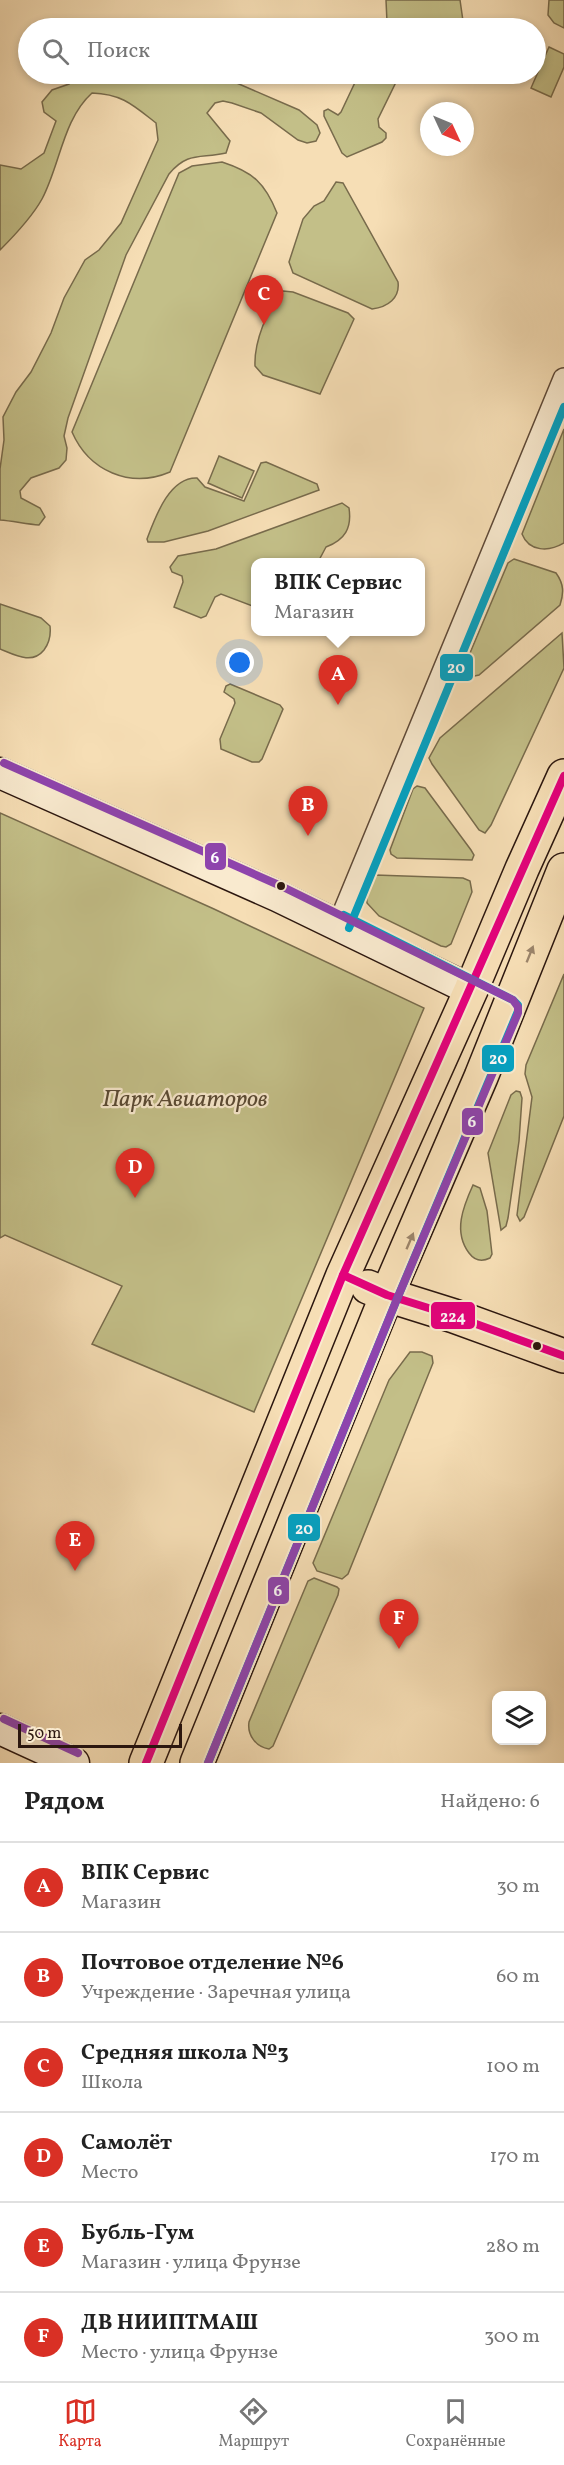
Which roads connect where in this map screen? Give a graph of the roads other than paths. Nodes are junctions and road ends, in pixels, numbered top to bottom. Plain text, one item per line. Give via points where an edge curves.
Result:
1 (564, 379) edge
2 (0, 773) edge
3 (564, 776) edge
4 (564, 870) edge
5 (339, 924) junction
6 (471, 990) junction
7 (508, 1009) junction
8 (343, 1275) junction
9 (387, 1295) junction
10 (564, 1356) edge
11 (0, 1729) edge
12 (74, 1763) edge
13 (146, 1763) edge
14 (197, 1763) edge

1 - 5 street
2 - 5 street
3 - 6 main road
7 -> 4 main road
5 - 6 street
6 - 7 main road
6 - 8 main road
9 -> 7 main road
8 - 9 main road
8 - 13 main road
9 - 10 main road
9 - 14 main road
11 - 12 street

